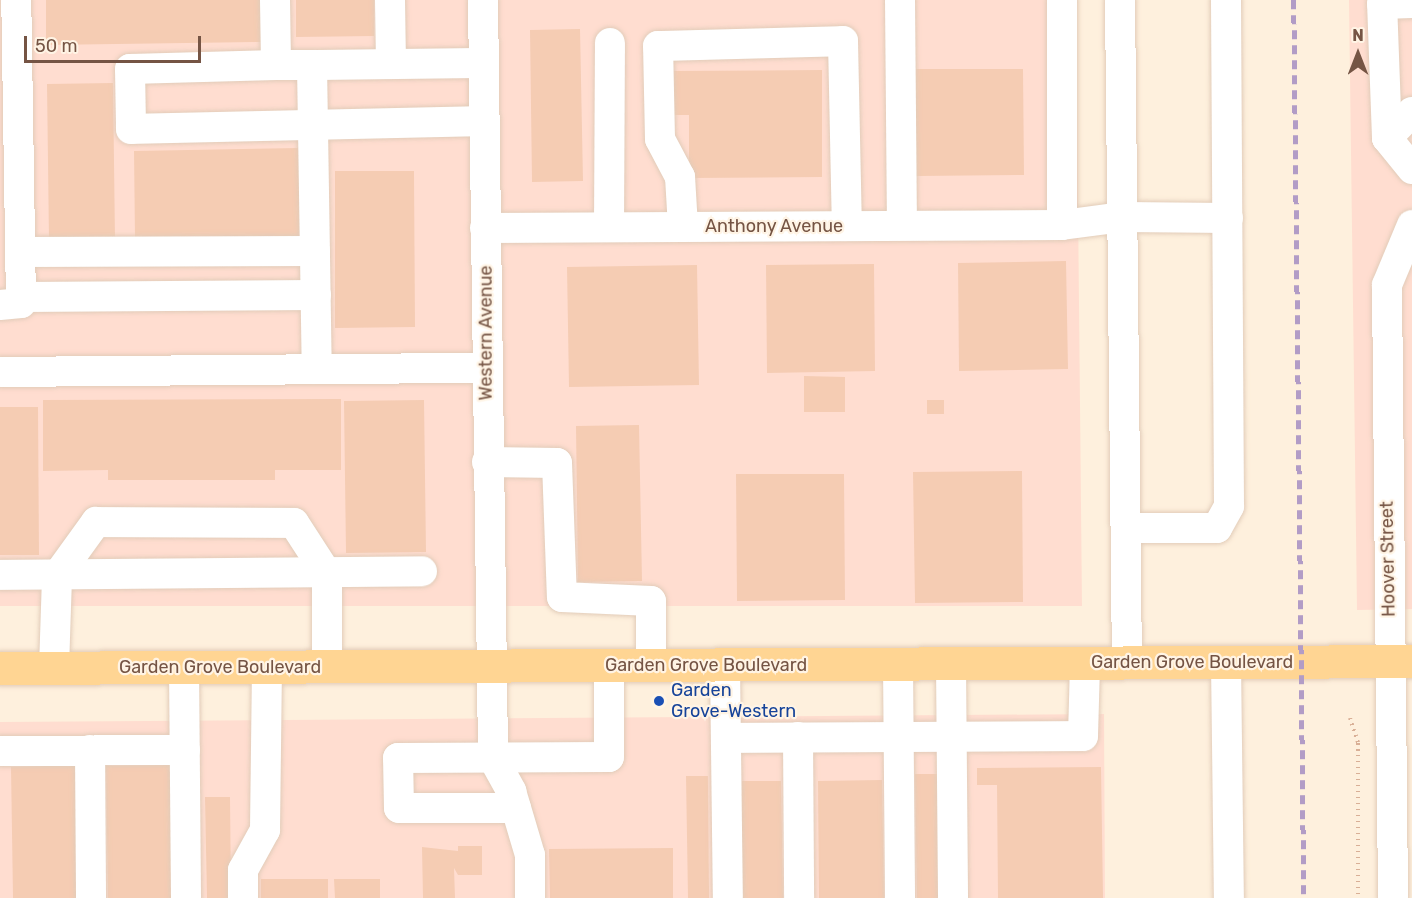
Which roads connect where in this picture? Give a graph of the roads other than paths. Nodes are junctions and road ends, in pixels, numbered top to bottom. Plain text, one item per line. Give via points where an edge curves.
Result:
1 (16, 0) edge
2 (275, 0) edge
3 (390, 0) edge
4 (483, 0) edge
5 (900, 0) edge
6 (1062, 0) edge
7 (1120, 0) edge
8 (1226, 0) edge
9 (1412, 3) edge
10 (610, 44) dead end
11 (483, 63) junction
12 (391, 64) junction
13 (276, 65) junction
14 (312, 65) junction
15 (1412, 112) edge
16 (483, 121) junction
17 (313, 122) junction
18 (1387, 138) junction
19 (1412, 169) edge
20 (1123, 217) junction
21 (1228, 218) junction
22 (902, 225) junction
23 (1062, 225) junction
24 (1412, 225) edge
25 (847, 226) junction
26 (609, 227) junction
27 (683, 227) junction
28 (485, 228) junction
29 (315, 251) junction
30 (20, 252) junction
31 (316, 296) junction
32 (10, 301) edge
33 (486, 368) junction
34 (317, 369) junction
35 (0, 372) edge
36 (1399, 405) edge
37 (487, 462) junction
38 (1127, 528) junction
39 (422, 571) dead end
40 (327, 574) junction
41 (0, 575) edge
42 (57, 576) junction
43 (1400, 661) edge
44 (1226, 662) junction
45 (1085, 663) junction
46 (1127, 663) junction
47 (898, 664) junction
48 (951, 664) junction
49 (651, 665) junction
50 (725, 665) junction
51 (267, 666) junction
52 (489, 666) junction
53 (609, 666) junction
54 (184, 667) junction
55 (327, 667) junction
56 (0, 668) edge
57 (54, 668) junction
58 (898, 736) junction
59 (951, 736) junction
60 (798, 737) junction
61 (726, 738) junction
62 (90, 750) junction
63 (185, 750) junction
64 (0, 751) edge
65 (493, 758) junction
66 (516, 808) junction
67 (91, 898) edge
68 (186, 898) edge
69 (243, 898) edge
70 (530, 898) edge
71 (728, 898) edge
72 (799, 898) edge
73 (900, 898) edge
74 (953, 898) edge
75 (1229, 898) edge
76 (1393, 898) edge

1 - 30 street
2 - 13 street
3 - 12 street
4 - 11 street, Western Avenue
5 - 22 street
6 - 23 street
7 - 20 street
8 - 21 street
9 - 18 street via 1382,4
10 - 26 street
11 - 12 street
11 - 16 street, Western Avenue
12 - 14 street
13 - 14 street
13 - 17 street via 130,69 131,129
14 - 17 street
15 - 18 street
16 - 17 street
16 - 28 street, Western Avenue
17 - 29 street
18 - 19 street
20 - 21 street, Anthony Avenue
20 - 23 street, Anthony Avenue
20 - 38 street
21 - 38 street via 1226,520 1217,528
22 - 23 street, Anthony Avenue
22 - 25 street, Anthony Avenue
24 - 36 street, Hoover Street via 1387,285
25 - 27 street, Anthony Avenue
25 - 27 street via 843,41 658,46 660,139 680,177
26 - 27 street, Anthony Avenue
26 - 28 street, Anthony Avenue
28 - 33 street, Western Avenue
29 - 30 street
29 - 31 street
30 - 32 street
31 - 32 street
31 - 34 street
33 - 34 street
33 - 37 street, Western Avenue
34 - 35 street
36 - 43 street, Hoover Street
37 - 49 street via 557,463 562,597 651,601
37 - 52 street, Western Avenue
38 - 46 street
39 - 40 street
40 - 42 street
40 - 42 street via 294,523 96,522
40 - 55 street
41 - 42 street
42 - 57 street
43 - 44 main road, Garden Grove Boulevard
43 - 76 street, Hoover Street
44 - 46 main road, Garden Grove Boulevard
44 - 75 street
45 - 46 main road, Garden Grove Boulevard
45 - 48 main road, Garden Grove Boulevard
45 - 59 street via 1083,736
47 - 48 main road, Garden Grove Boulevard
47 - 50 main road, Garden Grove Boulevard
47 - 58 street
48 - 59 street
49 - 50 main road, Garden Grove Boulevard
49 - 53 main road, Garden Grove Boulevard
50 - 61 street
51 - 54 main road, Garden Grove Boulevard
51 - 55 main road, Garden Grove Boulevard
51 - 69 street via 265,830 243,870
52 - 53 main road, Garden Grove Boulevard
52 - 55 main road, Garden Grove Boulevard
52 - 65 street, Western Avenue
53 - 65 street via 609,757
54 - 57 main road, Garden Grove Boulevard
54 - 63 street
56 - 57 main road, Garden Grove Boulevard
58 - 59 street
58 - 60 street
58 - 73 street
59 - 74 street
60 - 61 street
60 - 72 street
61 - 71 street
62 - 63 street
62 - 64 street
62 - 67 street
63 - 68 street
65 - 66 street
65 - 66 street via 398,758 399,808
66 - 70 street via 530,855

